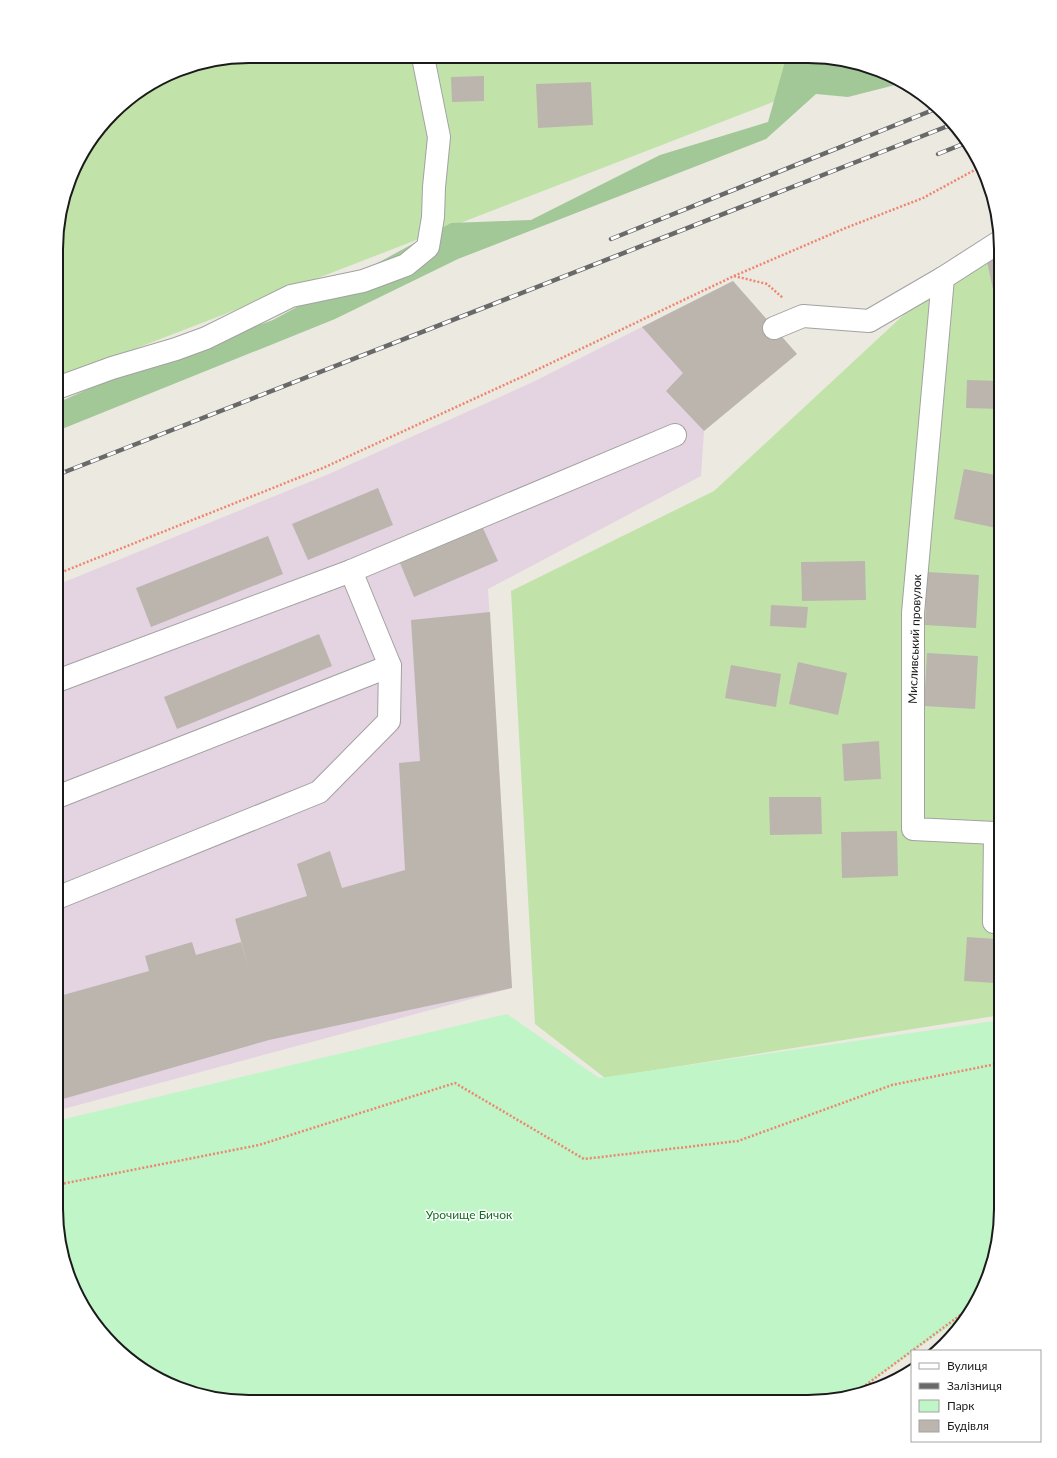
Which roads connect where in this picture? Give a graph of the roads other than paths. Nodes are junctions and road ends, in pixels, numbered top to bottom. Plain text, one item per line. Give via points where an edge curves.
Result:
1 (424, 63) edge
2 (994, 246) edge
3 (944, 278) junction
4 (774, 328) dead end
5 (63, 386) edge
6 (676, 435) dead end
7 (351, 571) junction
8 (390, 666) junction
9 (63, 679) edge
10 (63, 795) edge
11 (994, 833) edge
12 (63, 895) edge

1 - 5 street via 439,137 428,247 406,265 364,281 291,296 206,338
2 - 3 street
3 - 4 street via 869,321 803,316
3 - 11 street, Мисливський провулок via 914,613 913,829
6 - 7 street
7 - 8 street
7 - 9 street
8 - 10 street
8 - 12 street via 389,721 319,792

